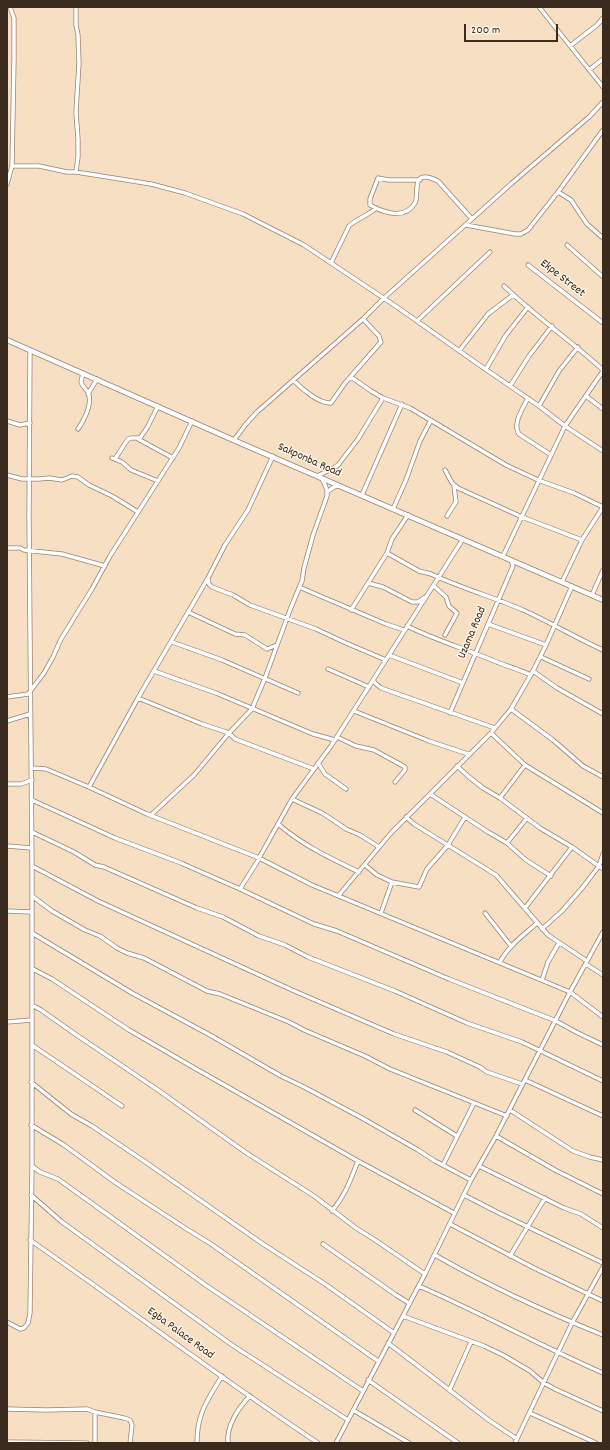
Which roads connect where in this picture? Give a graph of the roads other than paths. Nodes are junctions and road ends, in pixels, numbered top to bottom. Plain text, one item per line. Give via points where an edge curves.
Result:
1 (10, 7) edge
2 (76, 7) edge
3 (539, 7) edge
4 (603, 18) edge
5 (570, 46) junction
6 (603, 59) edge
7 (589, 70) junction
8 (603, 87) edge
9 (7, 98) edge
10 (12, 100) junction
11 (603, 102) edge
12 (603, 130) edge
13 (7, 133) edge
14 (12, 135) junction
15 (12, 166) junction
16 (76, 172) junction
17 (8, 179) edge
18 (420, 180) junction
19 (7, 184) edge
20 (558, 192) junction
21 (376, 208) junction
22 (472, 219) junction
23 (466, 224) junction
24 (603, 238) edge
25 (567, 245) dead end
26 (490, 252) dead end
27 (331, 263) junction
28 (528, 265) dead end
29 (603, 278) edge
30 (504, 286) dead end
31 (513, 294) junction
32 (384, 298) junction
33 (528, 307) junction
34 (363, 319) junction
35 (417, 321) junction
36 (603, 323) edge
37 (552, 326) junction
38 (7, 340) edge
39 (578, 347) junction
40 (30, 350) junction
41 (459, 351) junction
42 (486, 370) junction
43 (603, 371) edge
44 (83, 373) junction
45 (351, 377) junction
46 (97, 379) junction
47 (293, 380) junction
48 (510, 386) junction
49 (88, 394) junction
50 (586, 396) junction
51 (383, 398) junction
52 (528, 398) junction
53 (402, 404) junction
54 (158, 406) junction
55 (539, 406) junction
56 (603, 409) edge
57 (431, 420) junction
58 (7, 421) edge
59 (192, 421) junction
60 (30, 423) junction
61 (565, 426) junction
62 (78, 429) dead end
63 (138, 438) junction
64 (234, 440) junction
65 (603, 451) edge
66 (551, 455) junction
67 (273, 456) junction
68 (173, 458) junction
69 (445, 470) dead end
70 (7, 475) edge
71 (316, 476) junction
72 (322, 478) junction
73 (30, 479) junction
74 (538, 480) junction
75 (158, 481) junction
76 (338, 486) dead end
77 (454, 486) junction
78 (327, 492) junction
79 (362, 495) junction
80 (393, 509) junction
81 (138, 512) junction
82 (408, 515) junction
83 (447, 516) dead end
84 (522, 517) junction
85 (463, 539) junction
86 (582, 540) junction
87 (7, 548) edge
88 (30, 550) junction
89 (387, 553) junction
90 (503, 556) junction
91 (510, 560) junction
92 (105, 566) junction
93 (603, 570) edge
94 (208, 578) junction
95 (439, 578) junction
96 (562, 582) junction
97 (368, 583) junction
98 (434, 586) junction
99 (572, 586) junction
100 (299, 587) junction
101 (592, 595) junction
102 (427, 597) junction
103 (498, 600) junction
104 (603, 600) edge
105 (351, 610) junction
106 (188, 612) junction
107 (287, 619) junction
108 (488, 624) junction
109 (407, 626) junction
110 (555, 626) junction
111 (404, 630) junction
112 (445, 635) dead end
113 (172, 642) junction
114 (277, 645) junction
115 (546, 646) junction
116 (603, 650) edge
117 (475, 653) junction
118 (389, 655) junction
119 (541, 657) junction
120 (386, 660) junction
121 (328, 669) dead end
122 (154, 671) junction
123 (532, 673) junction
124 (265, 678) junction
125 (589, 679) dead end
126 (374, 680) junction
127 (463, 683) junction
128 (369, 687) junction
129 (30, 692) junction
130 (298, 693) dead end
131 (7, 697) edge
132 (138, 698) junction
133 (252, 709) junction
134 (511, 709) junction
135 (354, 711) junction
136 (450, 713) junction
137 (30, 714) junction
138 (603, 714) edge
139 (7, 721) edge
140 (495, 728) junction
141 (229, 733) junction
142 (491, 733) junction
143 (336, 739) junction
144 (468, 754) junction
145 (318, 763) junction
146 (525, 765) junction
147 (457, 766) junction
148 (32, 768) junction
149 (314, 769) junction
150 (603, 777) edge
151 (32, 780) junction
152 (395, 782) dead end
153 (7, 784) edge
154 (89, 787) junction
155 (346, 789) dead end
156 (430, 794) junction
157 (500, 798) junction
158 (292, 799) junction
159 (32, 800) junction
160 (603, 813) edge
161 (151, 815) junction
162 (465, 817) junction
163 (406, 818) junction
164 (527, 818) junction
165 (278, 824) junction
166 (32, 832) junction
167 (507, 843) junction
168 (448, 845) junction
169 (7, 846) edge
170 (379, 847) junction
171 (572, 847) junction
172 (32, 848) junction
173 (603, 854) edge
174 (259, 858) junction
175 (365, 865) junction
176 (32, 866) junction
177 (599, 866) junction
178 (603, 869) edge
179 (359, 872) junction
180 (551, 876) junction
181 (392, 882) junction
182 (240, 889) junction
183 (339, 895) junction
184 (32, 896) junction
185 (525, 908) junction
186 (7, 911) edge
187 (32, 912) junction
188 (381, 913) junction
189 (485, 913) dead end
190 (537, 923) junction
191 (542, 929) junction
192 (603, 932) edge
193 (32, 933) junction
194 (559, 943) junction
195 (511, 946) junction
196 (500, 962) junction
197 (587, 962) junction
198 (33, 969) junction
199 (603, 975) edge
200 (542, 980) junction
201 (570, 992) junction
202 (32, 1005) junction
203 (603, 1017) edge
204 (32, 1020) junction
205 (556, 1021) junction
206 (7, 1022) edge
207 (32, 1045) junction
208 (603, 1045) edge
209 (539, 1051) junction
210 (525, 1080) junction
211 (603, 1081) edge
212 (31, 1082) junction
213 (522, 1084) junction
214 (474, 1103) junction
215 (122, 1106) dead end
216 (415, 1110) dead end
217 (510, 1110) junction
218 (507, 1116) junction
219 (603, 1116) edge
220 (31, 1125) junction
221 (456, 1136) junction
222 (496, 1136) junction
223 (603, 1160) edge
224 (358, 1161) junction
225 (443, 1165) junction
226 (32, 1166) junction
227 (479, 1166) junction
228 (471, 1180) junction
229 (603, 1194) edge
230 (31, 1195) junction
231 (464, 1195) junction
232 (545, 1198) junction
233 (332, 1211) junction
234 (454, 1212) junction
235 (450, 1224) junction
236 (527, 1226) junction
237 (603, 1228) edge
238 (30, 1240) junction
239 (323, 1244) dead end
240 (435, 1255) junction
241 (510, 1256) junction
242 (603, 1263) edge
243 (603, 1266) edge
244 (426, 1274) junction
245 (419, 1286) junction
246 (588, 1295) junction
247 (603, 1301) edge
248 (409, 1303) junction
249 (402, 1316) junction
250 (7, 1322) edge
251 (572, 1323) junction
252 (394, 1333) junction
253 (603, 1335) edge
254 (471, 1342) junction
255 (388, 1343) junction
256 (558, 1354) junction
257 (378, 1361) junction
258 (603, 1374) edge
259 (222, 1376) junction
260 (368, 1380) junction
261 (544, 1383) junction
262 (450, 1390) junction
263 (363, 1391) junction
264 (250, 1396) junction
265 (7, 1409) edge
266 (353, 1410) junction
267 (603, 1411) edge
268 (95, 1412) junction
269 (530, 1413) junction
270 (348, 1420) junction
271 (7, 1442) edge
272 (515, 1442) edge
273 (87, 1443) edge
274 (95, 1443) edge
275 (130, 1443) edge
276 (197, 1443) edge
277 (228, 1443) edge
278 (318, 1443) edge
279 (336, 1443) edge
280 (409, 1443) edge
281 (458, 1443) edge
282 (596, 1443) edge

1 - 10 street via 14,18
2 - 16 street via 79,63
3 - 5 street
4 - 5 street
5 - 7 street
6 - 7 street
7 - 8 street
9 - 10 street
10 - 14 street
11 - 22 street
12 - 20 street
13 - 14 street
14 - 15 street
15 - 16 street via 39,166
15 - 17 street
16 - 27 street via 151,184 185,193 243,214 304,245
17 - 19 street
18 - 21 street via 416,186 414,204 407,212 395,214
18 - 21 street via 378,178 369,202
18 - 22 street via 426,177 438,181
20 - 23 street via 525,232 515,234
20 - 24 street via 571,200 587,224
21 - 27 street via 349,226
22 - 23 street
23 - 32 street
25 - 29 street
26 - 35 street
27 - 32 street
28 - 36 street, Ekpe Street
30 - 31 street
31 - 33 street
31 - 41 street via 488,314
32 - 34 street
32 - 35 street
33 - 37 street
33 - 42 street via 506,335
34 - 45 street via 379,336 381,342
34 - 47 street
35 - 41 street
37 - 39 street
37 - 48 street
38 - 40 main road, Sakponba Road
39 - 43 street
39 - 55 street via 559,371
40 - 44 main road, Sakponba Road
40 - 60 street
41 - 42 street
42 - 48 street
43 - 50 street
44 - 46 main road, Sakponba Road
44 - 49 street via 81,382
45 - 47 street via 334,400 328,403 307,392
45 - 51 street
46 - 49 street
46 - 54 main road, Sakponba Road
47 - 64 street via 250,419
48 - 52 street
49 - 62 street via 87,412
50 - 56 street
50 - 61 street
51 - 53 street
51 - 71 street via 358,440 338,465
52 - 55 street
52 - 66 street via 519,418 517,431
53 - 57 street
53 - 79 street
54 - 59 main road, Sakponba Road
54 - 63 street via 147,428
55 - 61 street
57 - 74 street via 506,465
57 - 80 street
58 - 60 street via 16,424
59 - 64 main road, Sakponba Road
59 - 68 street
60 - 73 street
61 - 65 street
61 - 66 street
63 - 68 street
63 - 75 street via 128,439 114,459
64 - 67 main road, Sakponba Road
66 - 74 street
67 - 71 main road, Sakponba Road
67 - 94 street via 248,510 225,545
68 - 75 street
69 - 77 street
70 - 73 street
71 - 72 main road, Sakponba Road
72 - 78 street
72 - 79 main road, Sakponba Road
73 - 81 street via 62,480 72,476 78,477
73 - 88 street
74 - 84 street
74 - 86 street via 603,507
75 - 81 street
76 - 78 street
77 - 83 street via 456,502
77 - 84 street
78 - 100 street
79 - 80 main road, Sakponba Road
80 - 82 main road, Sakponba Road
81 - 92 street
82 - 85 main road, Sakponba Road
82 - 89 street via 392,539
84 - 86 street
84 - 90 street
85 - 90 main road, Sakponba Road
85 - 95 street
86 - 96 street
87 - 88 street
88 - 92 street via 62,554
88 - 129 street
89 - 95 street
89 - 97 street
90 - 91 main road, Sakponba Road
91 - 96 main road, Sakponba Road
91 - 103 street, Uzama Road via 513,566
92 - 129 street via 61,639 44,673
93 - 101 street
94 - 106 street
94 - 107 street via 212,587
95 - 98 street
95 - 103 street
96 - 99 main road, Sakponba Road
97 - 102 street via 383,587 415,603
97 - 105 street
98 - 102 street
98 - 112 street via 446,597 457,613
99 - 101 main road, Sakponba Road
99 - 110 street
100 - 105 street
100 - 107 street
101 - 104 main road, Sakponba Road
102 - 109 street
103 - 108 street, Uzama Road
103 - 110 street
105 - 111 street
106 - 113 street
106 - 114 street via 267,648
107 - 114 street
107 - 120 street
108 - 115 street
108 - 117 street, Uzama Road
109 - 111 street
109 - 117 street
110 - 115 street
110 - 116 street
111 - 118 street
113 - 122 street
113 - 124 street
114 - 124 street
115 - 119 street
117 - 123 street
117 - 127 street, Uzama Road
118 - 120 street
118 - 127 street
119 - 123 street
119 - 125 street
120 - 126 street
121 - 128 street
122 - 132 street
122 - 133 street
123 - 134 street
123 - 138 street
124 - 130 street
124 - 133 street
126 - 128 street
126 - 136 street via 381,688
127 - 136 street, Uzama Road
128 - 135 street
129 - 131 street
129 - 137 street
132 - 141 street
132 - 154 street
133 - 141 street
133 - 143 street via 313,734
134 - 140 street
134 - 150 street via 583,766
135 - 143 street
135 - 144 street
136 - 140 street
137 - 139 street
137 - 148 street
140 - 142 street
141 - 149 street via 235,739
141 - 161 street via 194,775
142 - 144 street
142 - 146 street
143 - 145 street
143 - 152 street via 374,750 405,767
144 - 147 street
145 - 149 street
145 - 155 street via 325,774
146 - 157 street
146 - 160 street
147 - 156 street
147 - 157 street via 482,788
148 - 151 street
148 - 154 street via 46,769
149 - 158 street
151 - 153 street via 21,784
151 - 159 street
154 - 161 street
156 - 162 street
156 - 163 street
157 - 164 street
158 - 165 street
158 - 170 street via 322,813
159 - 166 street
159 - 182 street via 115,838
161 - 174 street
162 - 167 street
162 - 168 street
163 - 168 street
163 - 170 street
164 - 167 street
164 - 171 street
165 - 174 street
165 - 179 street via 314,850
166 - 172 street
166 - 209 street via 95,865 113,870 224,918 259,936
167 - 180 street via 526,860
168 - 181 street via 427,869 419,887
168 - 185 street via 496,875
169 - 172 street
170 - 175 street
171 - 177 street
171 - 180 street
172 - 176 street
173 - 177 street
174 - 182 street
174 - 183 street via 312,885
175 - 179 street
175 - 181 street via 377,875
176 - 184 street
176 - 213 street via 98,901 286,988 394,1034 447,1052 487,1072
177 - 178 street
177 - 191 street via 573,898
179 - 183 street
180 - 185 street
181 - 188 street
182 - 205 street via 314,924 337,931
183 - 188 street
184 - 187 street
184 - 214 street via 52,912 100,936 117,948 144,958 208,991 289,1022 390,1069
185 - 190 street
186 - 187 street
187 - 193 street
188 - 196 street
189 - 195 street
190 - 191 street
190 - 195 street
191 - 194 street
192 - 197 street
193 - 198 street
193 - 225 street via 138,997 362,1118
194 - 197 street
194 - 200 street via 548,962
195 - 196 street
196 - 200 street
197 - 199 street
197 - 201 street
198 - 202 street
198 - 224 street via 136,1034
200 - 201 street
201 - 203 street
201 - 205 street
202 - 204 street
202 - 233 street via 245,1152 314,1196
204 - 206 street
204 - 207 street
205 - 208 street
205 - 209 street
207 - 212 street
207 - 215 street
209 - 210 street
209 - 211 street
210 - 213 street
210 - 219 street
212 - 220 street
212 - 252 street via 71,1114 144,1161
213 - 217 street
214 - 218 street
214 - 221 street
216 - 221 street
217 - 218 street
217 - 223 street via 573,1151
218 - 222 street
220 - 226 street
220 - 257 street via 211,1244
221 - 225 street
222 - 227 street
222 - 229 street via 554,1170
224 - 233 street via 348,1188
224 - 234 street
225 - 228 street
226 - 230 street
226 - 263 street via 58,1179 207,1286
227 - 228 street
227 - 232 street
228 - 231 street
230 - 238 street
230 - 270 street via 62,1222 232,1345
231 - 234 street
231 - 236 street
232 - 236 street
232 - 237 street via 581,1214
233 - 244 street
234 - 235 street
235 - 240 street
235 - 241 street
236 - 241 street
236 - 242 street
238 - 250 street via 28,1323 20,1329
238 - 259 street, Egba Palace Road
239 - 248 street
240 - 244 street
240 - 251 street via 476,1278
241 - 246 street
243 - 246 street
244 - 245 street
245 - 248 street
245 - 256 street
246 - 247 street
246 - 251 street
248 - 249 street
249 - 252 street
249 - 254 street
251 - 253 street
251 - 256 street
252 - 255 street
254 - 261 street via 503,1355 530,1371
254 - 262 street
255 - 257 street
255 - 262 street
256 - 258 street
256 - 261 street
257 - 260 street
259 - 264 street, Egba Palace Road
259 - 276 street via 201,1411
260 - 263 street
260 - 281 street
261 - 267 street
261 - 269 street
262 - 272 street
263 - 266 street
264 - 277 street via 235,1416 228,1434
264 - 278 street, Egba Palace Road
265 - 268 street via 87,1409
266 - 270 street
266 - 280 street
268 - 274 street
268 - 275 street via 130,1420
269 - 272 street
269 - 282 street
270 - 279 street
271 - 273 street

